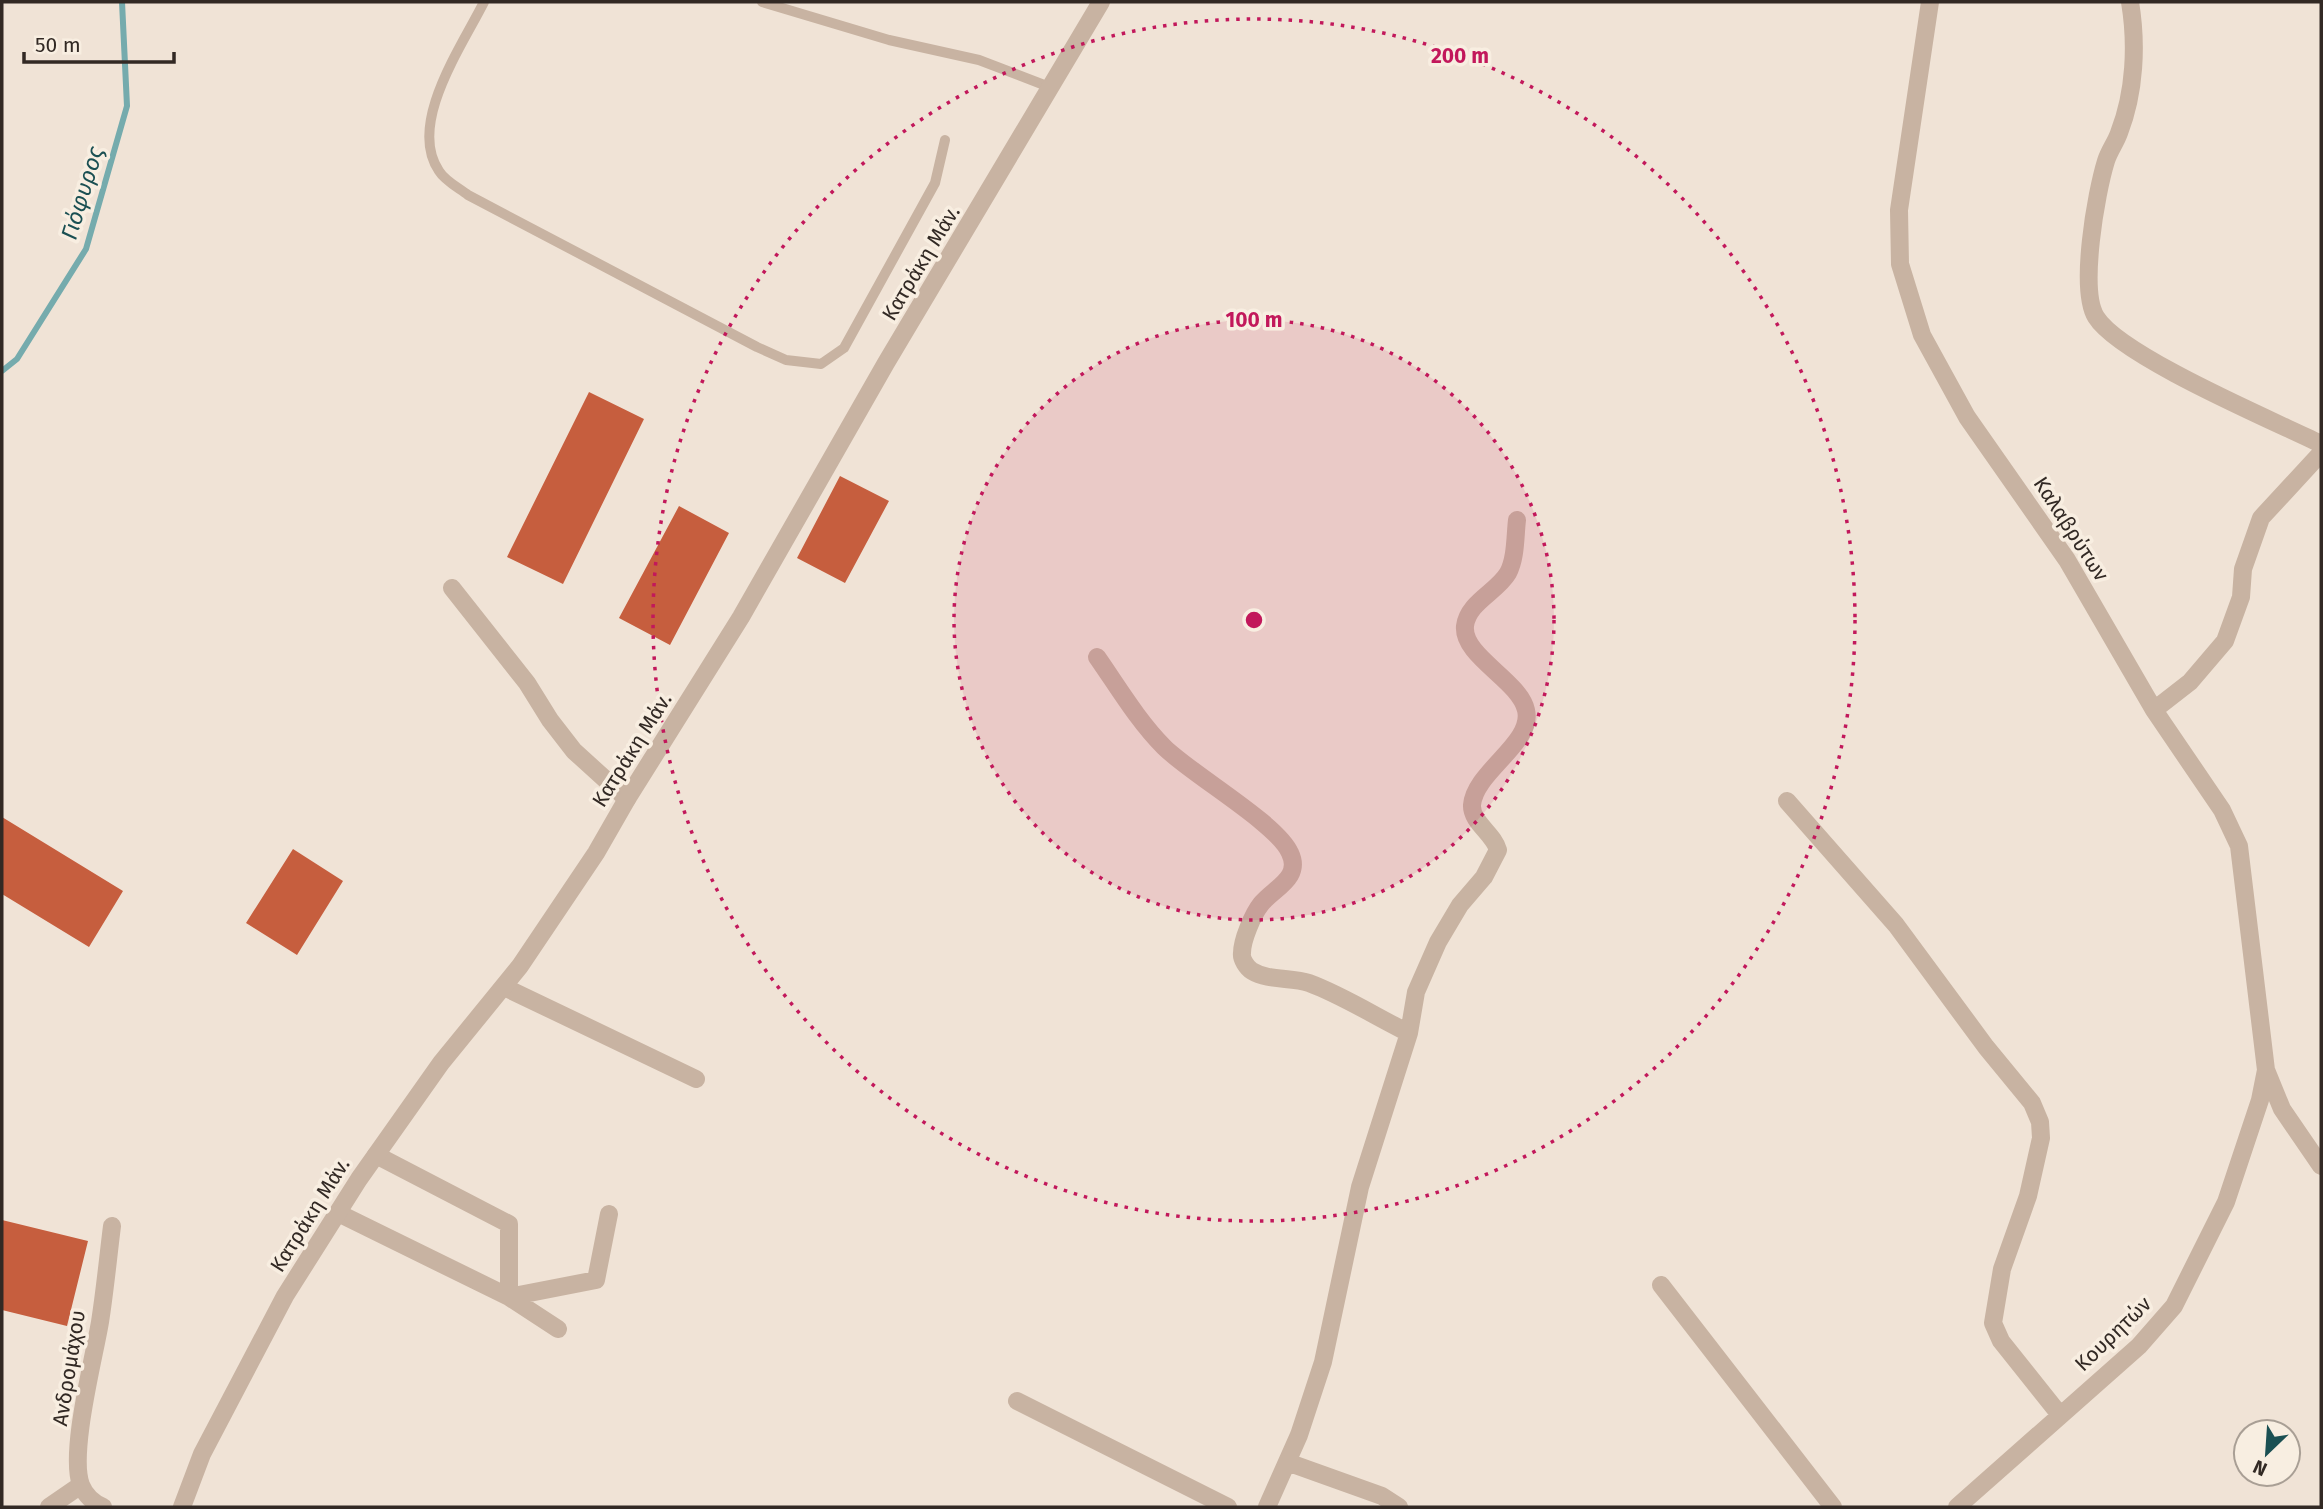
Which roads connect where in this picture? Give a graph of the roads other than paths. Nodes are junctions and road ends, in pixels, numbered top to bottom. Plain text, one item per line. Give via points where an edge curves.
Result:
1 (484, 2) edge
2 (762, 2) edge
3 (1101, 2) edge
4 (1930, 2) edge
5 (2130, 2) edge
6 (1052, 88) junction
7 (945, 140) dead end
8 (2321, 444) edge
9 (2321, 453) edge
10 (1517, 520) dead end
11 (452, 588) dead end
12 (1097, 657) dead end
13 (2154, 710) junction
14 (626, 799) junction
15 (1787, 801) dead end
16 (504, 987) junction
17 (1409, 1033) junction
18 (2266, 1070) junction
19 (696, 1079) dead end
20 (376, 1155) junction
21 (2321, 1166) edge
22 (338, 1213) junction
23 (609, 1214) dead end
24 (112, 1226) dead end
25 (1661, 1285) dead end
26 (509, 1297) junction
27 (558, 1329) dead end
28 (1017, 1402) dead end
29 (2060, 1415) junction
30 (1287, 1462) junction
31 (81, 1485) junction
32 (1271, 1505) edge
33 (49, 1507) edge
34 (103, 1507) edge
35 (182, 1507) edge
36 (1228, 1507) edge
37 (1399, 1507) edge
38 (1833, 1507) edge
39 (1957, 1507) edge

1 - 7 lane via 430,113 428,150 440,173 468,195 786,359 821,364 844,348 935,183
2 - 6 lane via 889,40 979,60
3 - 6 street, Κατράκη Μάν.
4 - 13 street, Καλαβρύτων via 1899,210 1899,264 1922,335 1966,417 2067,560
5 - 8 street via 2133,63 2128,99 2120,132 2106,160 2090,253 2089,301 2096,318 2134,351
6 - 14 street, Κατράκη Μάν. via 886,363 748,605
9 - 13 street via 2261,518 2225,642 2190,682
10 - 17 street via 1510,570 1475,606 1465,626 1469,643 1525,706 1527,723 1481,781 1475,796 1474,813 1498,850 1438,942 1416,992
11 - 14 street via 574,751
12 - 17 street via 1163,746 1256,818 1290,853 1293,865 1288,880 1261,904 1249,929 1241,954 1245,964 1270,977 1309,983
13 - 18 street, Καλαβρύτων via 2222,810 2239,846
14 - 16 street, Κατράκη Μάν. via 596,853
15 - 29 street via 1896,925 2032,1103 2042,1138 2028,1196 2002,1269 1993,1323 2001,1341
16 - 19 street
16 - 20 street, Κατράκη Μάν. via 441,1063
17 - 30 street via 1360,1187 1323,1362
18 - 21 street via 2282,1109
18 - 29 street, Κουρητών via 2226,1202 2174,1306 2139,1346
20 - 22 street, Κατράκη Μάν.
20 - 26 street via 509,1224
22 - 26 street
22 - 35 street, Κατράκη Μάν. via 237,1384
23 - 26 street via 596,1280
24 - 31 street, Ανδρομάχου via 85,1395
25 - 38 street
26 - 27 street
28 - 36 street
29 - 39 street, Κουρητών
30 - 32 street
30 - 37 street via 1382,1496
31 - 33 street
31 - 34 street via 94,1503

